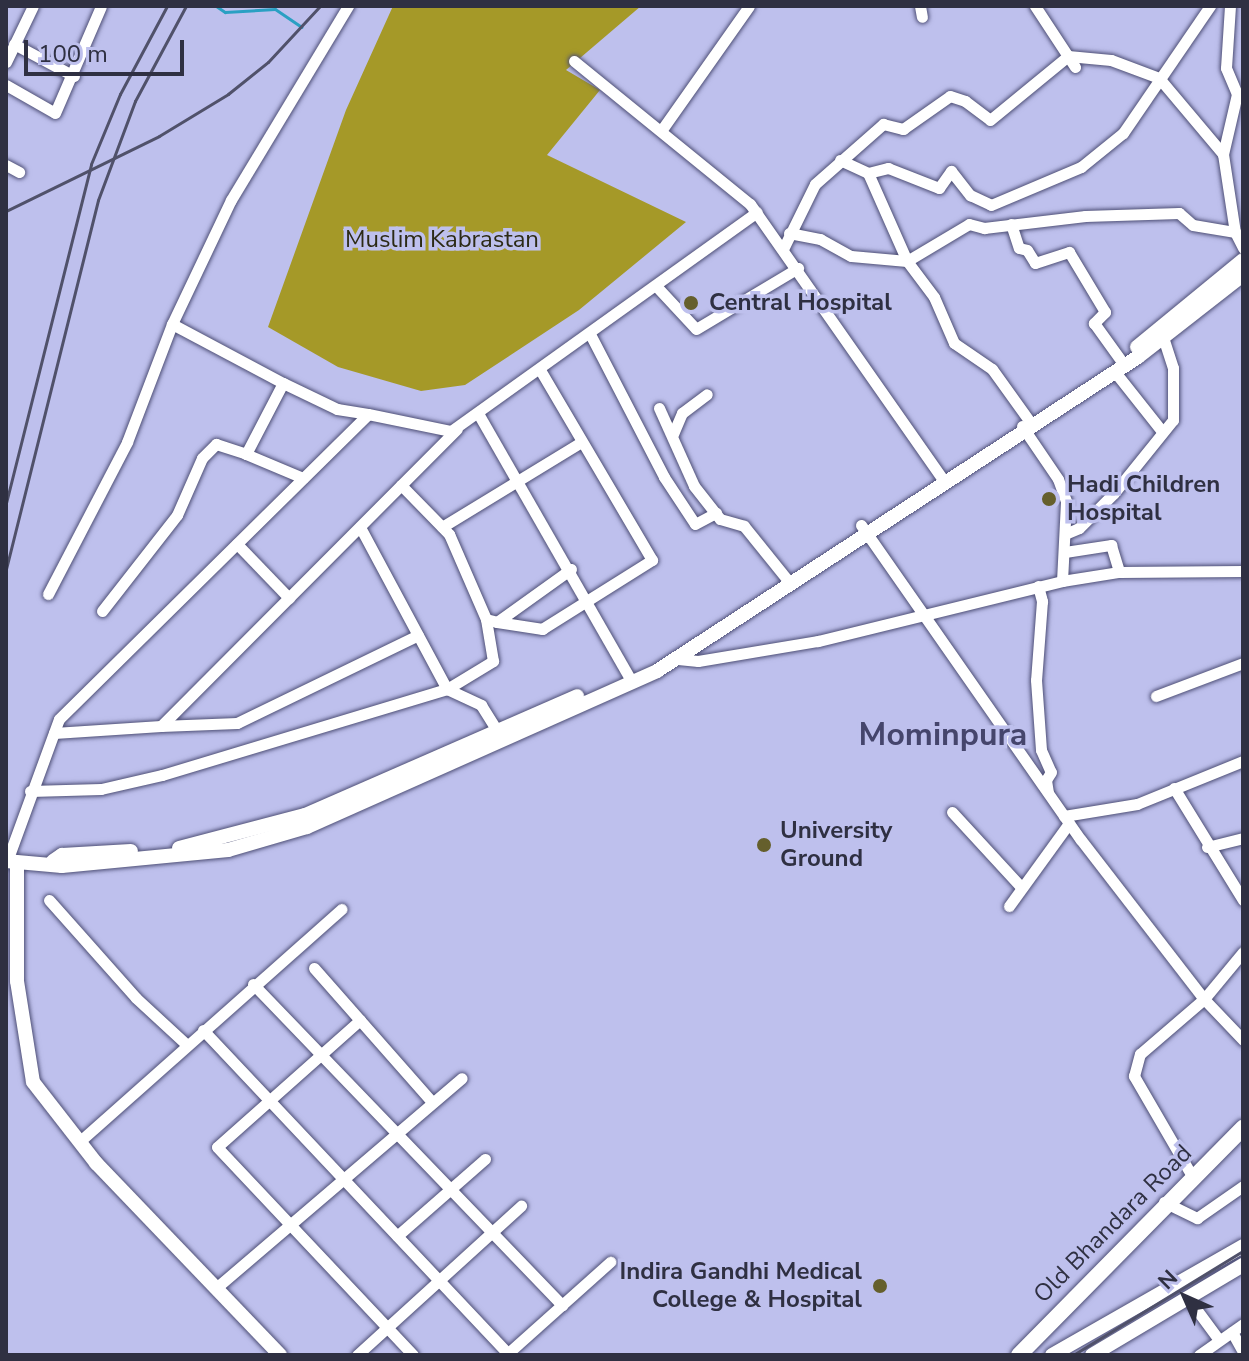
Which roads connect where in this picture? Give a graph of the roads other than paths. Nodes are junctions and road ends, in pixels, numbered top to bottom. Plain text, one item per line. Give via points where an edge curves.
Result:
1 (33, 6) edge
2 (101, 6) edge
3 (348, 6) edge
4 (749, 6) edge
5 (1035, 6) edge
6 (1210, 6) edge
7 (1230, 6) edge
8 (14, 44) junction
9 (1068, 56) junction
10 (574, 61) dead end
11 (6, 62) edge
12 (1075, 67) dead end
13 (74, 76) junction
14 (1159, 78) junction
15 (6, 85) edge
16 (663, 128) junction
17 (1223, 154) junction
18 (840, 160) junction
19 (6, 165) edge
20 (19, 172) dead end
21 (868, 173) junction
22 (757, 212) junction
23 (1011, 224) junction
24 (1235, 232) junction
25 (789, 233) junction
26 (784, 247) junction
27 (1243, 248) edge
28 (1243, 260) edge
29 (907, 261) junction
30 (798, 268) junction
31 (1243, 275) edge
32 (657, 287) junction
33 (172, 324) junction
34 (590, 334) junction
35 (1163, 338) junction
36 (1118, 366) junction
37 (540, 370) junction
38 (283, 383) junction
39 (707, 394) dead end
40 (659, 408) dead end
41 (368, 414) junction
42 (479, 415) junction
43 (459, 426) junction
44 (1027, 426) junction
45 (1161, 430) junction
46 (673, 434) junction
47 (581, 442) junction
48 (246, 454) junction
49 (303, 478) junction
50 (942, 479) junction
51 (520, 483) junction
52 (401, 485) junction
53 (716, 513) junction
54 (360, 527) junction
55 (442, 527) junction
56 (863, 529) junction
57 (1065, 534) junction
58 (237, 544) junction
59 (1065, 552) junction
60 (571, 569) junction
61 (1243, 571) edge
62 (1119, 572) junction
63 (788, 580) junction
64 (1062, 581) junction
65 (1038, 586) junction
66 (48, 594) dead end
67 (289, 598) junction
68 (589, 600) junction
69 (102, 611) dead end
70 (927, 618) junction
71 (491, 620) junction
72 (418, 635) junction
73 (678, 659) junction
74 (1243, 664) edge
75 (630, 678) junction
76 (447, 689) junction
77 (1156, 696) dead end
78 (161, 726) junction
79 (497, 731) junction
80 (54, 733) junction
81 (444, 760) junction
82 (1243, 761) edge
83 (1174, 788) junction
84 (30, 791) junction
85 (1049, 795) junction
86 (952, 812) dead end
87 (1066, 819) junction
88 (1243, 838) edge
89 (1207, 847) junction
90 (10, 862) edge
91 (1022, 888) junction
92 (49, 900) dead end
93 (1243, 900) edge
94 (1009, 906) dead end
95 (341, 909) dead end
96 (1243, 952) edge
97 (314, 968) dead end
98 (253, 984) junction
99 (1204, 999) junction
100 (360, 1020) junction
101 (203, 1030) junction
102 (1243, 1040) edge
103 (187, 1045) junction
104 (324, 1056) junction
105 (462, 1078) dead end
106 (270, 1102) junction
107 (432, 1102) junction
108 (1243, 1128) edge
109 (396, 1134) junction
110 (79, 1142) junction
111 (485, 1159) dead end
112 (1192, 1176) junction
113 (344, 1180) junction
114 (1243, 1186) edge
115 (450, 1190) junction
116 (1164, 1202) junction
117 (521, 1206) dead end
118 (290, 1225) junction
119 (492, 1232) junction
120 (397, 1236) junction
121 (1243, 1246) edge
122 (610, 1262) dead end
123 (1243, 1265) edge
124 (439, 1280) junction
125 (216, 1288) junction
126 (1188, 1298) junction
127 (562, 1305) junction
128 (1243, 1324) edge
129 (387, 1328) junction
130 (1232, 1332) junction
131 (1219, 1340) junction
132 (514, 1352) edge
133 (1243, 1352) edge
134 (280, 1355) edge
135 (357, 1355) edge
136 (413, 1355) edge
137 (1019, 1355) edge
138 (1052, 1355) edge
139 (1092, 1355) edge
140 (1199, 1355) edge

1 - 8 street
2 - 13 street
3 - 33 street via 231,200
4 - 16 street
5 - 9 street
6 - 14 street
7 - 17 street via 1226,68 1237,94
8 - 11 street
8 - 13 street
9 - 12 street
9 - 14 street via 1111,60
9 - 18 street via 990,120 950,96 903,129 883,124
10 - 16 street
13 - 15 street via 55,113
14 - 17 street
14 - 21 street via 1123,133 1081,167 991,205 970,195 951,171 939,188 888,168
16 - 22 street
17 - 24 street
18 - 21 street
18 - 25 street via 815,184
19 - 20 street
21 - 29 street
22 - 26 street
22 - 32 street
23 - 24 street via 1179,213 1193,225
23 - 29 street via 969,224
23 - 36 street via 1019,248 1027,250 1035,263 1069,252 1105,312 1094,323
24 - 27 street
25 - 26 street
25 - 29 street via 820,239 851,256
26 - 30 street
28 - 36 main road
29 - 44 street via 934,297 954,343 992,369
30 - 32 street via 696,329
30 - 50 street
31 - 35 main road
32 - 34 street
33 - 38 street
33 - 66 street via 127,442
34 - 37 street
34 - 53 street via 664,477 695,524
35 - 36 main road
35 - 45 street via 1177,403 1173,420
36 - 44 main road
36 - 45 street
37 - 42 street
37 - 47 street
38 - 41 street via 337,409
38 - 48 street
39 - 46 street via 682,413
40 - 46 street
41 - 43 street via 451,431
41 - 49 street
42 - 43 street
42 - 51 street
43 - 52 street
44 - 50 main road
44 - 57 street via 1066,501
45 - 57 street via 1127,479 1079,528
46 - 53 street via 694,486
47 - 51 street
47 - 68 street via 652,560
48 - 49 street
48 - 69 street via 216,444 202,458 177,515
49 - 58 street
50 - 56 main road
51 - 55 street
51 - 60 street
52 - 54 street
52 - 55 street
53 - 63 street via 744,526
54 - 67 street
54 - 72 street
55 - 71 street
56 - 63 main road
56 - 70 street
57 - 59 street
58 - 67 street
58 - 80 street via 59,719
59 - 62 street via 1111,545
59 - 64 street
60 - 68 street
60 - 71 street
61 - 62 street
62 - 64 street
63 - 73 main road
63 - 75 main road
64 - 65 street
65 - 70 street
65 - 85 street via 1042,601 1036,680 1041,750 1051,772 1046,780
67 - 78 street
68 - 71 street via 542,629
68 - 75 street
70 - 73 street via 715,659
70 - 85 street
71 - 76 street via 493,661
72 - 76 street
72 - 78 street via 237,723
73 - 75 main road
74 - 77 street
75 - 79 main road
75 - 81 main road
76 - 79 street via 479,703
76 - 84 street via 162,775 101,789
78 - 80 street
79 - 81 main road
80 - 84 street
81 - 90 main road via 229,839
82 - 83 street
83 - 87 street via 1137,804
83 - 89 street
84 - 90 street
85 - 87 street
86 - 91 street
87 - 91 street
87 - 99 street
88 - 89 street
89 - 93 street
90 - 110 main road via 22,1037 33,1082
91 - 94 street
92 - 103 street via 136,998
95 - 98 street
96 - 99 street
97 - 100 street
98 - 101 street
98 - 104 street
99 - 102 street
99 - 112 street via 1140,1054 1134,1076
100 - 104 street
100 - 107 street
101 - 103 street
101 - 106 street
103 - 110 street
104 - 106 street
104 - 109 street
105 - 107 street
106 - 113 street
106 - 118 street via 217,1147
107 - 109 street
108 - 112 highway, Old Bhandara Road
109 - 113 street
109 - 115 street
110 - 125 main road
111 - 115 street
112 - 116 highway, Old Bhandara Road
113 - 118 street
113 - 120 street
114 - 116 street via 1197,1218
115 - 119 street
115 - 120 street
116 - 137 highway, Old Bhandara Road
117 - 119 street
118 - 125 street
118 - 129 street
119 - 124 street
119 - 127 street
120 - 124 street
121 - 138 main road
122 - 127 street
123 - 126 main road
124 - 129 street
124 - 132 street
125 - 134 main road
126 - 131 street
126 - 139 main road
127 - 132 street
128 - 130 street
129 - 135 street
129 - 136 street
130 - 131 street
130 - 133 street
131 - 140 street

